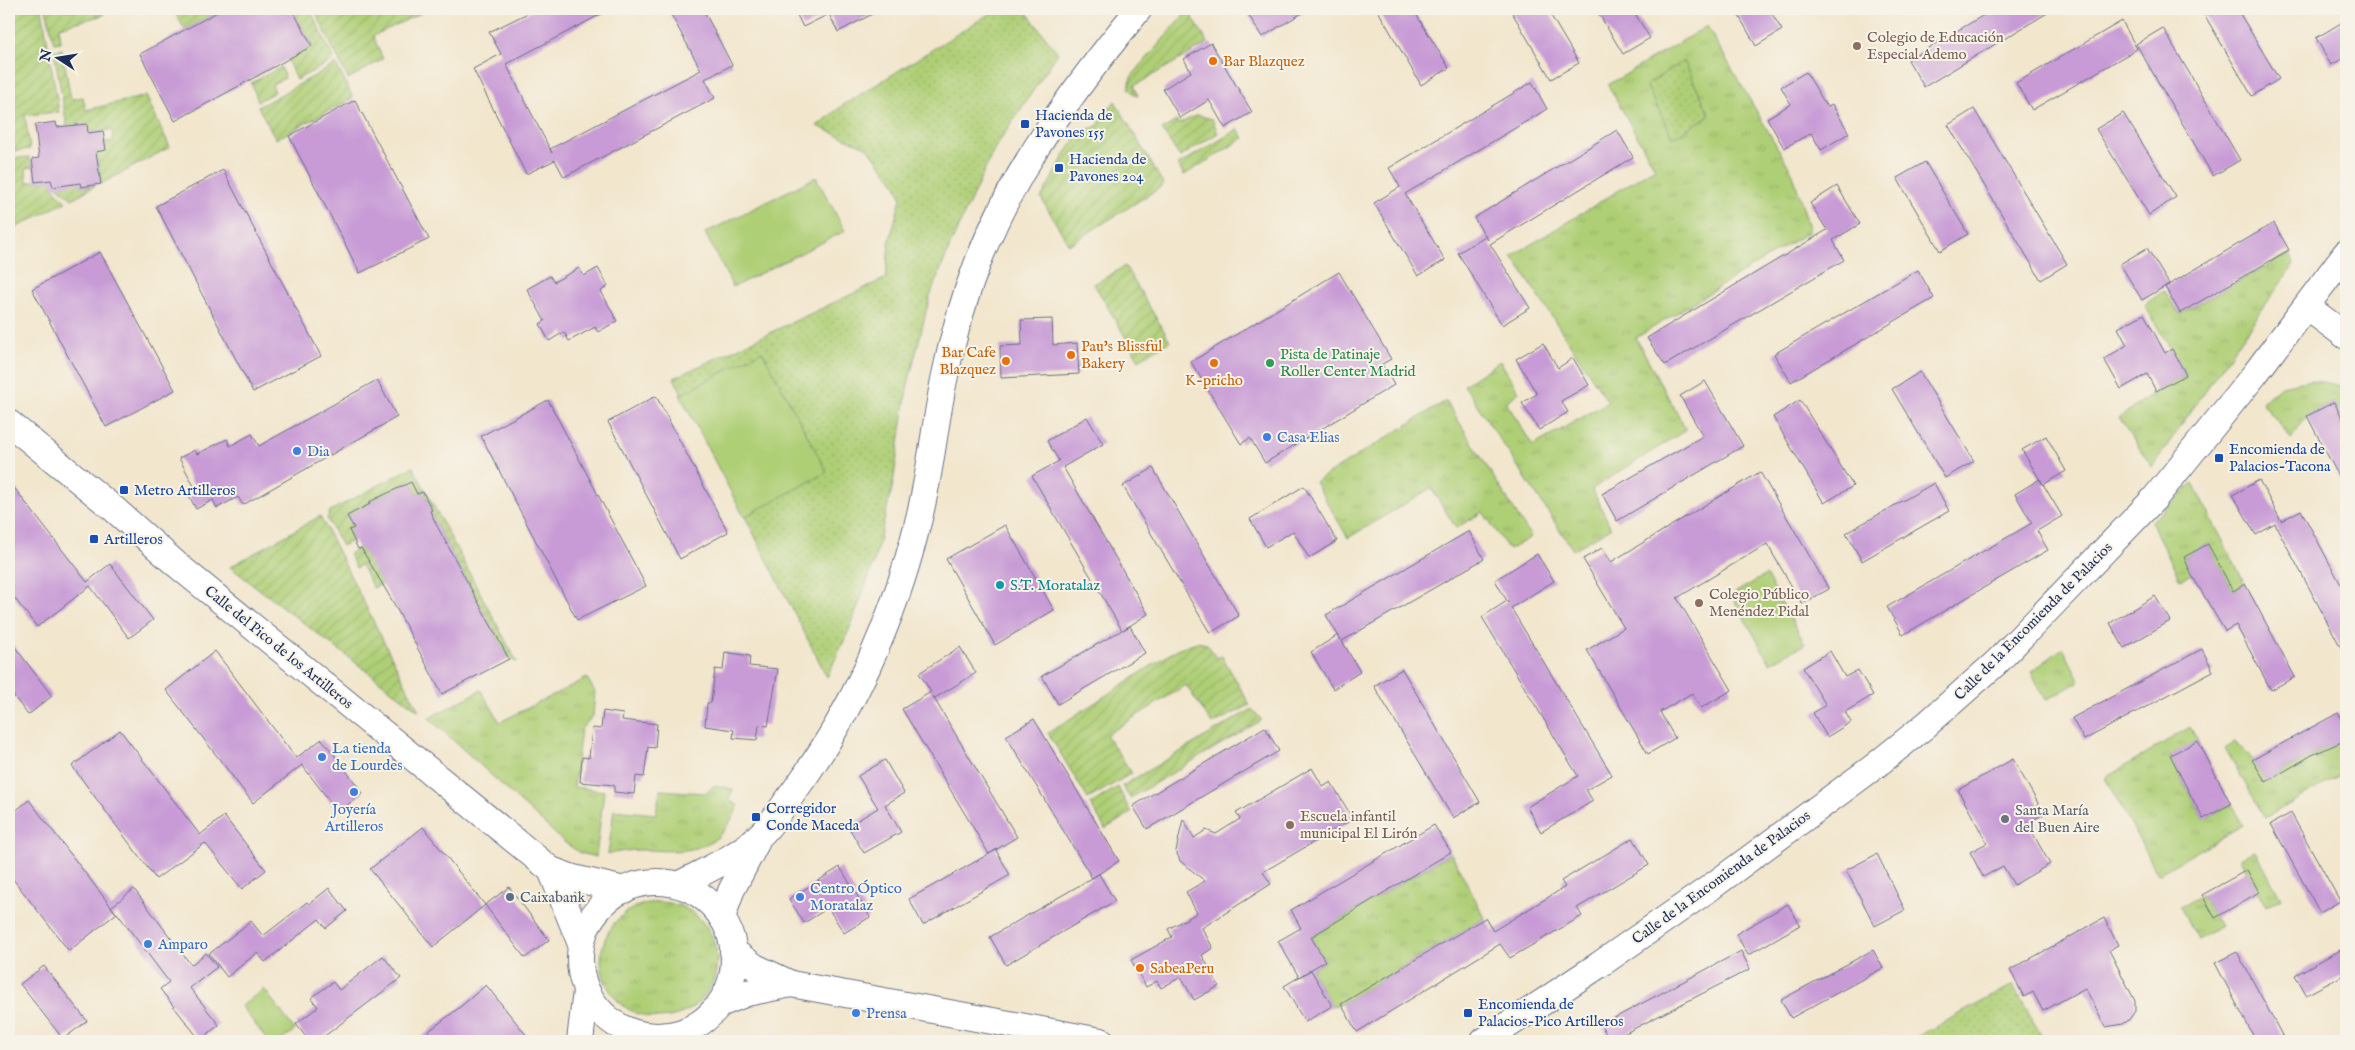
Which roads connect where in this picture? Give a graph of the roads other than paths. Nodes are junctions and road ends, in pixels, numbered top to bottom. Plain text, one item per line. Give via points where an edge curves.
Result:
1 (1139, 9) edge
2 (2346, 253) edge
3 (2307, 306) junction
4 (2346, 336) edge
5 (9, 422) edge
6 (758, 838) junction
7 (551, 870) junction
8 (680, 884) junction
9 (624, 890) junction
10 (722, 918) junction
11 (582, 944) junction
12 (733, 951) junction
13 (791, 984) junction
14 (586, 991) junction
15 (720, 1004) junction
16 (636, 1038) edge
17 (580, 1041) edge
18 (1101, 1041) edge
19 (1484, 1041) edge

1 - 6 street via 1068,98 1038,142 978,261 961,310 944,379 918,524 902,580 874,652 842,719 808,774
2 - 3 street, Calle de la Encomienda de Palacios
3 - 4 street
3 - 19 street, Calle de la Encomienda de Palacios via 2154,499 1982,674 1875,766 1599,965
5 - 7 street, Calle del Pico de los Artilleros via 176,564
6 - 8 street via 730,858
6 - 10 street via 731,891
7 - 9 street, Calle del Pico de los Artilleros
7 - 11 street, Calle del Pico de los Artilleros
8 - 9 street via 639,884
8 - 10 street via 712,902
9 - 11 street via 596,911 586,927
10 - 12 street
11 - 14 street via 582,974
12 - 13 street via 755,967
12 - 15 street via 731,975
13 - 15 street via 747,993
13 - 18 street
14 - 16 street via 596,1006
14 - 17 street
15 - 16 street via 689,1029

